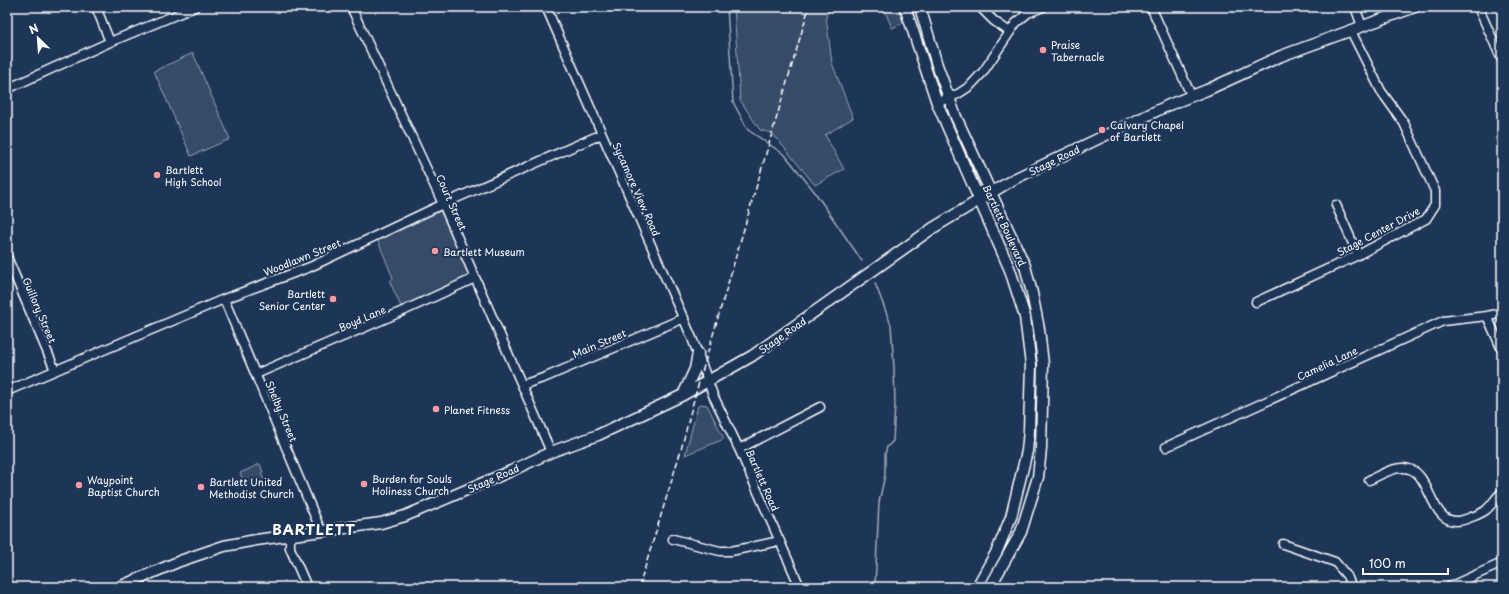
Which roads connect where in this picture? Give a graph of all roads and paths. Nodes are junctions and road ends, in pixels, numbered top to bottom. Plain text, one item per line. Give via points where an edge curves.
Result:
1 (96, 7) edge
2 (195, 7) edge
3 (351, 7) edge
4 (546, 7) edge
5 (905, 7) edge
6 (920, 7) edge
7 (980, 7) edge
8 (1042, 7) edge
9 (1151, 7) edge
10 (1355, 7) edge
11 (1415, 7) edge
12 (1478, 7) edge
13 (1362, 26) junction
14 (1351, 31) junction
15 (1010, 32) junction
16 (110, 42) junction
17 (1502, 60) edge
18 (7, 89) edge
19 (1191, 95) junction
20 (950, 98) junction
21 (937, 103) junction
22 (602, 134) junction
23 (991, 193) junction
24 (979, 200) junction
25 (443, 204) junction
26 (1336, 205) dead end
27 (1358, 255) junction
28 (7, 257) edge
29 (475, 278) junction
30 (224, 299) junction
31 (1256, 302) dead end
32 (1502, 313) edge
33 (1487, 316) junction
34 (684, 318) junction
35 (1502, 350) edge
36 (698, 353) junction
37 (55, 370) junction
38 (256, 374) junction
39 (708, 381) junction
40 (522, 385) junction
41 (7, 391) edge
42 (683, 395) junction
43 (820, 408) dead end
44 (1166, 447) dead end
45 (738, 449) junction
46 (551, 452) junction
47 (1369, 480) dead end
48 (1502, 492) edge
49 (321, 531) junction
50 (290, 536) junction
51 (674, 539) dead end
52 (780, 541) junction
53 (1283, 544) dead end
54 (1502, 563) edge
55 (985, 573) junction
56 (996, 578) junction
57 (119, 587) edge
58 (307, 587) edge
59 (800, 587) edge
60 (977, 587) edge
61 (990, 587) edge
62 (1352, 587) edge
63 (1448, 587) edge

1 - 16 street
2 - 16 street
3 - 25 street, Court Street
4 - 22 street, Sycamore View Road
5 - 21 main road, Bartlett Boulevard
6 - 20 main road, Bartlett Boulevard via 937,65
7 - 15 street via 994,22
8 - 15 street via 1023,16
9 - 19 street
10 - 13 street
11 - 13 main road, Stage Road
12 - 17 street
13 - 14 main road, Stage Road
14 - 19 main road, Stage Road via 1282,56
14 - 27 street, Stage Center Drive via 1381,91 1404,123 1435,191 1435,205 1426,219
15 - 20 street via 983,72 970,86
16 - 18 street
19 - 23 main road, Stage Road via 1052,160
20 - 21 street
20 - 23 main road, Bartlett Boulevard
21 - 24 main road, Bartlett Boulevard
22 - 25 street, Woodlawn Street
22 - 34 street, Sycamore View Road
23 - 24 main road, Stage Road
23 - 56 main road, Bartlett Boulevard via 1025,266 1038,323 1043,364 1038,477 1021,532
24 - 39 main road, Stage Road via 933,228 752,356
24 - 55 main road, Bartlett Boulevard via 1015,285 1025,317 1031,365 1026,457 1012,517
25 - 29 street, Court Street
25 - 30 street, Woodlawn Street via 310,267
26 - 27 street
27 - 31 street, Stage Center Drive
28 - 37 street, Guillory Street
29 - 38 street, Boyd Lane
29 - 40 street, Court Street
30 - 37 street, Woodlawn Street
30 - 38 street, Shelby Street
32 - 33 street, Camelia Lane
33 - 35 street
33 - 44 street, Camelia Lane via 1443,321
34 - 36 street, Sycamore View Road
34 - 40 street, Main Street
36 - 39 street, Sycamore View Road
36 - 42 main road via 695,369
37 - 41 street, Woodlawn Street
38 - 49 street, Shelby Street
39 - 42 main road, Stage Road
39 - 45 street, Bartlett Road
40 - 46 street, Court Street
42 - 46 main road, Stage Road via 598,435
43 - 45 street
45 - 52 street, Bartlett Road
46 - 49 main road, Stage Road via 405,516 381,523
47 - 48 street via 1398,468 1411,469 1420,476 1438,512 1450,520 1464,520 1485,511
49 - 50 main road, Stage Road
50 - 57 main road, Stage Road via 224,546 180,561
50 - 58 street via 290,548
51 - 52 street via 731,552
52 - 59 street, Bartlett Road
53 - 62 street via 1335,562 1347,576
54 - 63 street
55 - 56 main road
55 - 60 main road, Bartlett Boulevard
56 - 61 main road, Bartlett Boulevard

